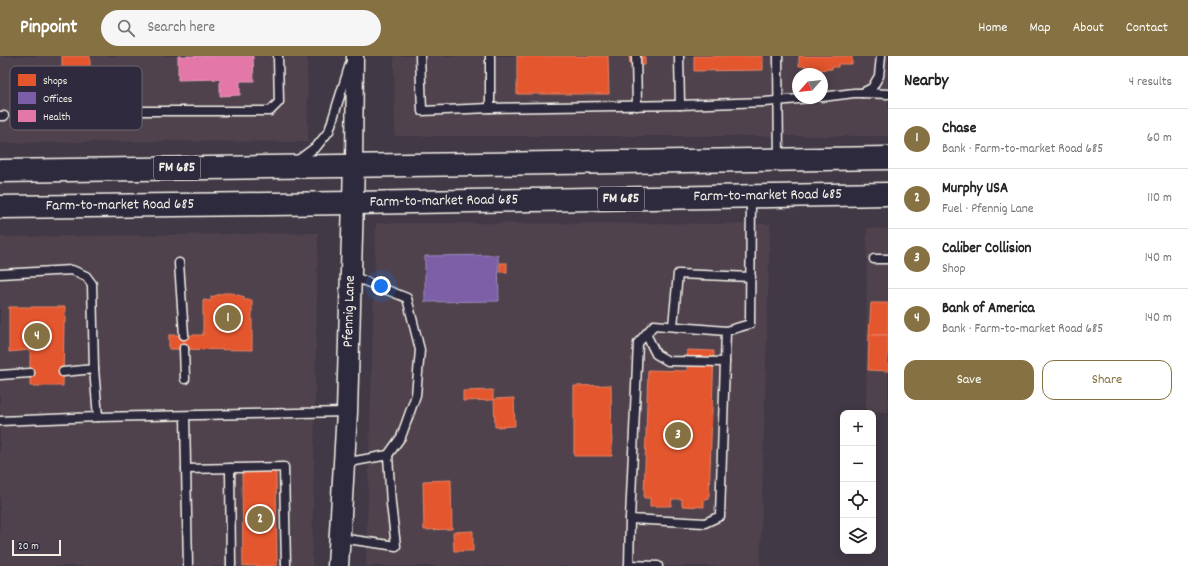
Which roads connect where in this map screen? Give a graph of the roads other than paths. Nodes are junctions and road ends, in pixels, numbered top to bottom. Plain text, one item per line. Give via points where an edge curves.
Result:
1 (278, 56) edge
2 (354, 56) edge
3 (420, 56) edge
4 (490, 56) edge
5 (636, 56) edge
6 (679, 56) edge
7 (778, 56) edge
8 (881, 56) edge
9 (862, 93) junction
10 (888, 94) edge
11 (828, 95) edge
12 (792, 100) edge
13 (779, 101) junction
14 (680, 105) junction
15 (637, 106) junction
16 (490, 108) junction
17 (142, 111) edge
18 (888, 158) edge
19 (779, 160) junction
20 (354, 165) junction
21 (289, 166) junction
22 (0, 171) edge
23 (888, 194) edge
24 (751, 197) junction
25 (353, 203) junction
26 (0, 207) edge
27 (874, 259) dead end
28 (888, 259) edge
29 (179, 263) dead end
30 (0, 274) edge
31 (351, 276) junction
32 (751, 277) junction
33 (673, 326) junction
34 (726, 331) junction
35 (646, 334) junction
36 (184, 335) dead end
37 (184, 348) dead end
38 (725, 362) junction
39 (94, 369) junction
40 (63, 372) dead end
41 (30, 373) dead end
42 (0, 375) edge
43 (185, 379) dead end
44 (347, 412) junction
45 (185, 416) junction
46 (98, 417) junction
47 (0, 421) edge
48 (388, 455) junction
49 (344, 463) junction
50 (230, 468) junction
51 (186, 469) junction
52 (630, 519) junction
53 (340, 538) junction
54 (188, 566) edge
55 (230, 566) edge
56 (286, 566) edge
57 (338, 566) edge
58 (629, 566) edge
59 (658, 566) edge

1 - 17 lane via 279,102 270,111
2 - 20 street, Pfennig Lane
2 - 21 lane via 329,131 312,150
3 - 16 lane via 422,111
4 - 16 lane
5 - 15 lane
6 - 14 lane
7 - 13 lane
8 - 9 lane via 879,76 872,88
9 - 10 lane
9 - 11 lane
12 - 13 lane
13 - 14 lane
13 - 19 lane
14 - 15 lane
15 - 16 lane
18 - 19 main road, FM 685
19 - 20 main road, FM 685
20 - 21 main road, FM 685
20 - 25 street, Pfennig Lane
21 - 22 main road, FM 685
23 - 24 main road, Farm-to-market Road 685 / FM 685
24 - 25 main road, Farm-to-market Road 685 / FM 685
24 - 32 lane
25 - 26 main road, Farm-to-market Road 685 / FM 685
25 - 31 street, Pfennig Lane
27 - 28 lane
29 - 36 lane
30 - 39 lane via 72,270 86,276 92,284
31 - 44 street, Pfennig Lane
31 - 48 lane via 407,298 420,350 416,396 401,437
32 - 33 lane via 678,274
32 - 34 lane via 750,324
33 - 34 lane
33 - 35 lane via 654,325
34 - 38 lane
35 - 38 lane via 656,354 668,361
35 - 52 lane via 638,343
37 - 43 lane
38 - 52 lane via 720,516 705,523
39 - 40 lane
39 - 46 lane
41 - 42 lane
44 - 45 lane
44 - 49 street, Pfennig Lane
45 - 46 lane
45 - 51 lane
46 - 47 lane
48 - 49 lane
48 - 53 lane via 396,546
49 - 53 street, Pfennig Lane
50 - 51 lane
50 - 55 lane
50 - 56 lane via 284,467
51 - 54 lane
52 - 58 lane
53 - 57 street, Pfennig Lane
58 - 59 lane

